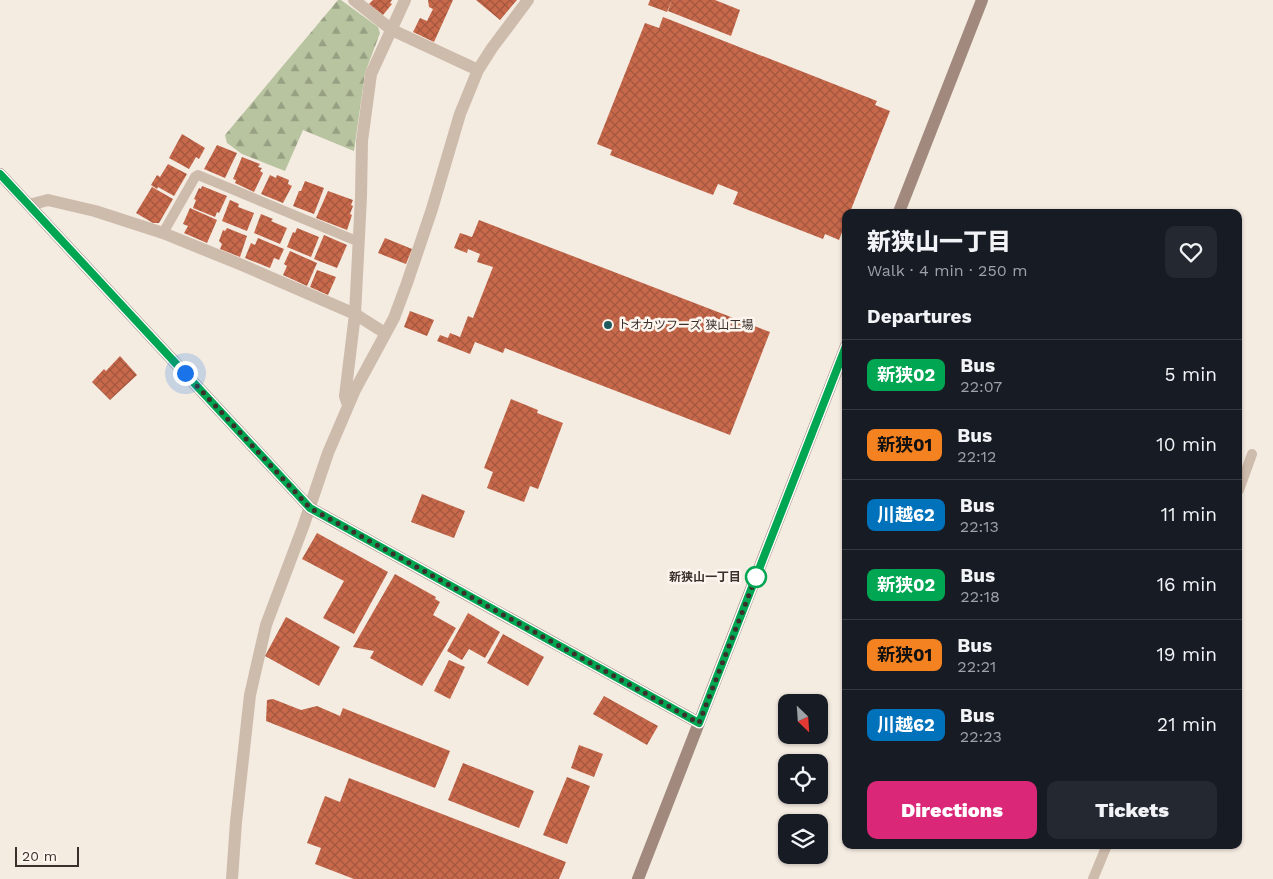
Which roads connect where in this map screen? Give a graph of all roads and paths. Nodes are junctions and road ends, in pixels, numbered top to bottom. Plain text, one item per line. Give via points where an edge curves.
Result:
1 (354, 0) edge
2 (405, 0) edge
3 (528, 0) edge
4 (982, 0) edge
5 (392, 30) junction
6 (478, 70) junction
7 (0, 174) edge
8 (29, 205) junction
9 (899, 209) edge
10 (163, 233) junction
11 (359, 242) junction
12 (355, 314) junction
13 (385, 333) junction
14 (842, 356) edge
15 (348, 405) junction
16 (1252, 454) dead end
17 (1242, 482) edge
18 (310, 508) junction
19 (699, 723) junction
20 (1105, 849) edge
21 (232, 879) edge
22 (638, 879) edge
23 (1093, 879) edge

1 - 5 street
2 - 5 street
3 - 6 street
4 - 9 street
5 - 6 street
5 - 11 street via 371,74 362,141
6 - 13 street via 460,114 407,283
7 - 8 street
8 - 10 street via 48,200 96,211
8 - 18 street
10 - 11 lane via 198,175
10 - 12 street
11 - 12 street
12 - 13 street
12 - 15 street via 345,396
13 - 15 street
14 - 19 street
15 - 18 street
16 - 17 lane
18 - 19 street
18 - 21 street via 266,625 257,660 250,695
19 - 22 street
20 - 23 lane

